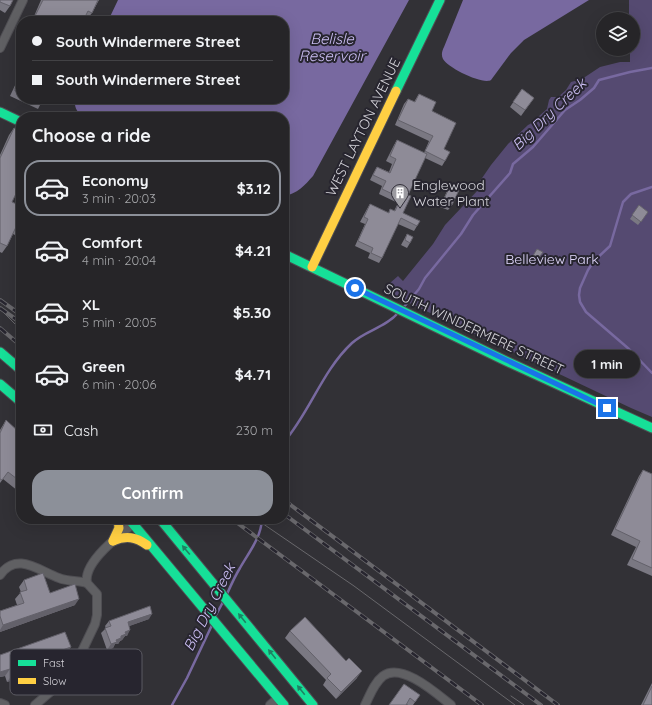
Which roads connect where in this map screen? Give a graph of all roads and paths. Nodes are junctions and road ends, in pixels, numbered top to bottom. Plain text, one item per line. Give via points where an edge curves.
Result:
1 (23, 0) edge
2 (440, 0) edge
3 (0, 48) edge
4 (0, 112) edge
5 (16, 120) edge
6 (289, 256) edge
7 (312, 267) junction
8 (0, 352) edge
9 (16, 366) edge
10 (0, 384) edge
11 (16, 398) edge
12 (652, 428) edge
13 (119, 524) edge
14 (128, 524) edge
15 (133, 524) edge
16 (164, 524) edge
17 (114, 540) junction
18 (157, 553) junction
19 (0, 575) edge
20 (87, 583) junction
21 (83, 649) edge
22 (47, 695) edge
23 (278, 698) junction
24 (0, 703) edge
25 (6, 705) edge
26 (35, 705) edge
27 (270, 705) edge
28 (284, 705) edge
29 (313, 705) edge
30 (365, 705) edge
31 (451, 705) edge

1 - 3 street
2 - 7 main road, WEST LAYTON AVENUE
4 - 5 main road
6 - 7 main road, SOUTH WINDERMERE STREET
7 - 12 main road, SOUTH WINDERMERE STREET
8 - 9 main road
10 - 11 main road
13 - 17 main road
14 - 17 street
15 - 18 main road
29 -> 16 main road
17 - 18 main road via 124,536 134,538
17 - 20 street via 91,566
18 - 23 main road
19 - 20 street via 12,564 28,564 66,580
20 - 21 street via 97,594 97,615
22 - 26 street
23 - 27 street
23 - 28 main road
24 - 25 street
30 - 31 street via 374,686 384,676 399,673 414,678

